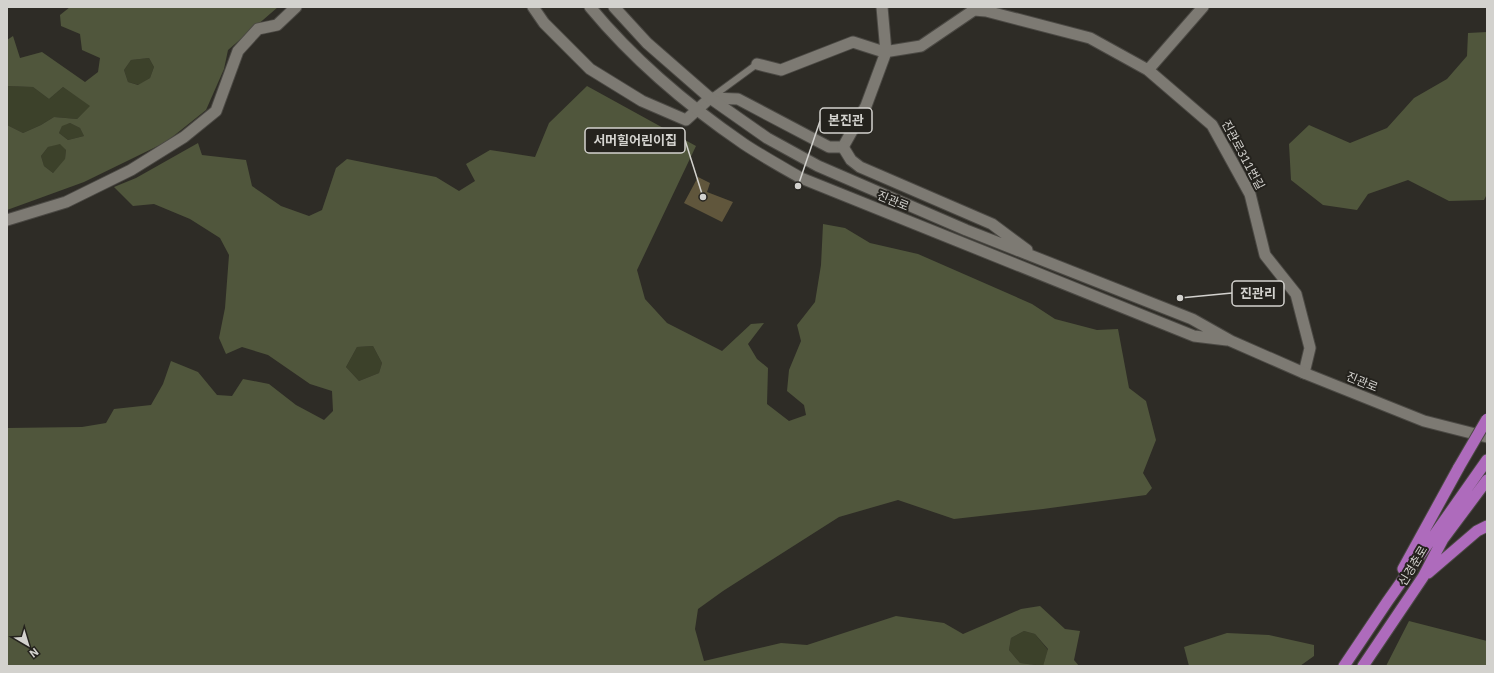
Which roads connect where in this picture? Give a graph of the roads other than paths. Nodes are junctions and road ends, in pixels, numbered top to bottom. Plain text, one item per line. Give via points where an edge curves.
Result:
1 (296, 7) edge
2 (534, 7) edge
3 (590, 7) edge
4 (614, 7) edge
5 (882, 7) edge
6 (1203, 7) edge
7 (986, 9) edge
8 (886, 52) junction
9 (757, 64) joint
10 (1148, 70) junction
11 (710, 98) junction
12 (698, 109) junction
13 (843, 147) junction
14 (7, 220) edge
15 (1039, 258) junction
16 (1231, 341) junction
17 (1304, 373) junction
18 (1487, 419) edge
19 (1487, 437) edge
20 (1487, 460) edge
21 (1487, 480) edge
22 (1487, 526) edge
23 (1423, 577) junction
24 (1387, 602) junction
25 (1344, 666) edge
26 (1363, 666) edge

1 - 14 main road via 277,25 258,29 238,51 216,111 184,137 131,170 66,202
2 - 12 main road via 544,23 590,69 642,101 686,120
3 - 12 main road, 진관로 via 616,38 651,71
4 - 11 main road, 진관로 via 646,43
5 - 8 main road
6 - 10 main road
7 - 8 main road via 974,10 921,46
7 - 10 main road, 진관로311번길 via 1090,38
8 - 9 main road via 853,42 781,70
8 - 13 main road via 866,106
9 - 11 lane
10 - 17 main road, 진관로311번길 via 1212,125 1250,194 1265,255 1296,294 1310,348
11 - 12 main road
11 - 13 main road via 738,99 829,147
11 - 15 main road, 진관로 via 767,138 818,166 966,230
12 - 16 main road, 진관로 via 744,144 801,178 1194,336
13 - 15 main road via 851,160 860,167 992,224
15 - 16 main road, 진관로 via 1192,319
16 - 17 main road, 진관로
17 - 19 main road, 진관로 via 1424,421
18 - 24 highway, bridge via 1419,538
20 - 24 highway
21 - 23 highway, 신경춘로 via 1443,539
22 - 23 highway via 1477,531
23 - 26 highway, 신경춘로
24 - 25 highway

